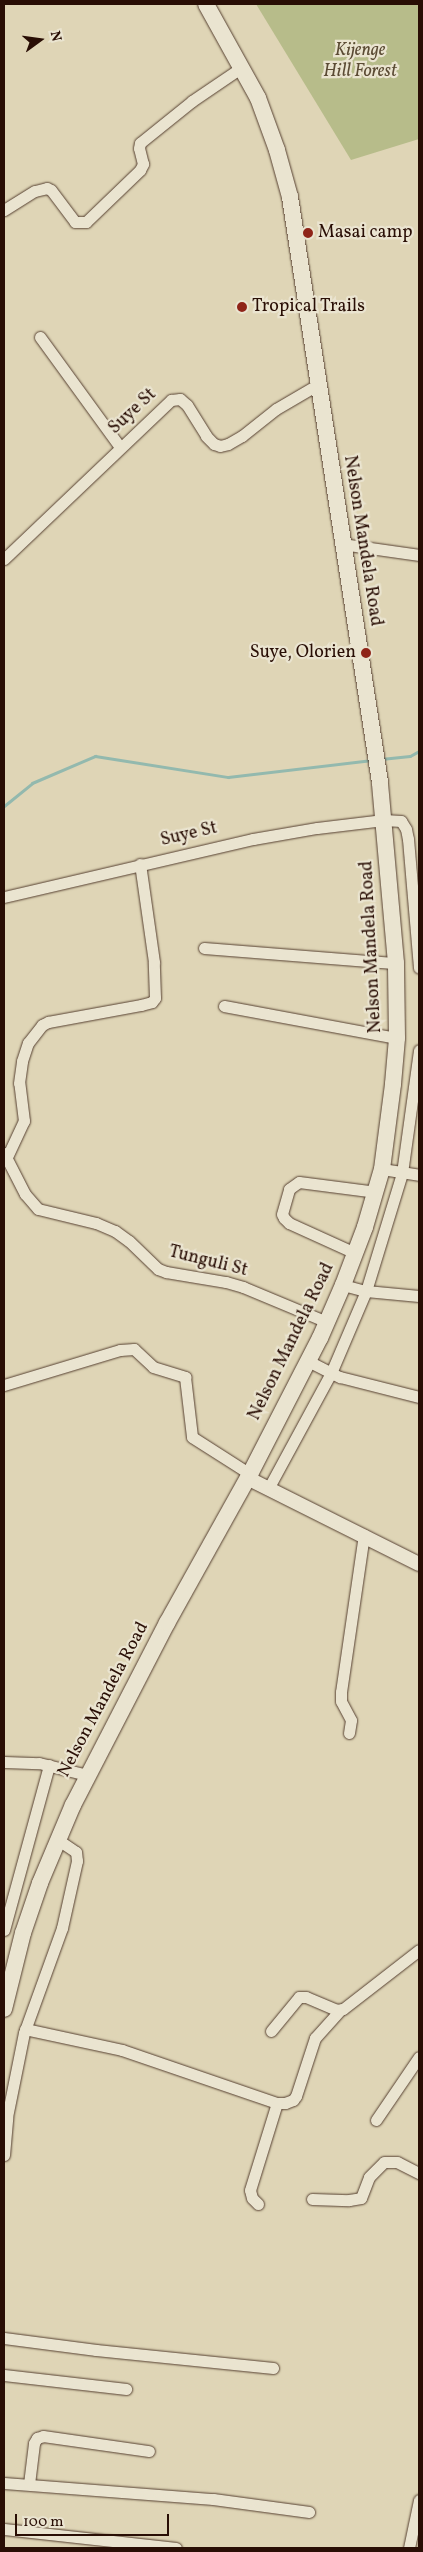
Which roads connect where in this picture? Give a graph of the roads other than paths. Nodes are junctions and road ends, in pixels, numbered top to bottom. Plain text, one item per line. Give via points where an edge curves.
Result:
1 (206, 4) edge
2 (242, 67) junction
3 (4, 210) edge
4 (40, 337) dead end
5 (317, 385) junction
6 (120, 447) junction
7 (342, 544) junction
8 (419, 556) edge
9 (4, 559) edge
10 (384, 820) junction
11 (140, 864) junction
12 (4, 896) edge
13 (204, 948) dead end
14 (419, 956) edge
15 (396, 963) junction
16 (419, 968) edge
17 (224, 1006) dead end
18 (397, 1038) junction
19 (419, 1050) edge
20 (416, 1107) edge
21 (5, 1155) edge
22 (382, 1169) junction
23 (402, 1173) junction
24 (419, 1175) edge
25 (376, 1192) junction
26 (355, 1253) junction
27 (343, 1285) junction
28 (366, 1291) junction
29 (419, 1296) edge
30 (327, 1322) junction
31 (308, 1361) junction
32 (331, 1373) junction
33 (4, 1385) edge
34 (419, 1397) edge
35 (248, 1476) junction
36 (268, 1489) junction
37 (364, 1535) junction
38 (419, 1564) edge
39 (349, 1733) dead end
40 (4, 1762) edge
41 (49, 1766) junction
42 (87, 1775) junction
43 (57, 1839) junction
44 (4, 1929) edge
45 (23, 1934) junction
46 (419, 1950) edge
47 (4, 2008) edge
48 (340, 2010) junction
49 (25, 2029) junction
50 (271, 2032) dead end
51 (419, 2057) edge
52 (277, 2103) junction
53 (376, 2120) dead end
54 (4, 2155) edge
55 (419, 2172) edge
56 (312, 2199) dead end
57 (258, 2204) dead end
58 (4, 2338) edge
59 (273, 2368) dead end
60 (4, 2375) edge
61 (126, 2389) dead end
62 (148, 2450) dead end
63 (4, 2483) edge
64 (29, 2484) junction
65 (419, 2500) edge
66 (310, 2512) dead end
67 (4, 2529) edge
68 (176, 2548) edge
69 (409, 2548) edge

1 - 2 main road, Nelson Mandela Road
2 - 3 street via 192,101 140,143 140,170 86,222 75,222 47,188 35,191
2 - 5 main road, Nelson Mandela Road via 270,128 286,178
4 - 6 street
5 - 6 street, Suye St via 276,409 242,436 220,446 206,436 187,405 180,399 170,400
5 - 7 main road, Nelson Mandela Road
6 - 9 street, Suye St
7 - 8 street
7 - 10 main road, Nelson Mandela Road
10 - 11 street, Suye St via 254,839
10 - 14 street via 401,821 406,829
10 - 15 main road, Nelson Mandela Road
11 - 12 street, Suye St
11 - 21 street via 154,962 154,998 152,1002 141,1005 42,1025 28,1043 22,1061 19,1084 24,1121
13 - 15 street
14 - 16 street
15 - 18 main road, Nelson Mandela Road
17 - 18 street
18 - 22 main road, Nelson Mandela Road
19 - 20 street
20 - 23 street
21 - 30 street, Tunguli St via 25,1194 38,1208 115,1231 158,1269 243,1287
22 - 23 street
22 - 25 main road, Nelson Mandela Road
23 - 24 street
23 - 28 street
25 - 26 main road, Nelson Mandela Road
25 - 26 street via 299,1182 289,1189 282,1214 289,1223
26 - 27 main road, Nelson Mandela Road
27 - 28 street
27 - 30 main road, Nelson Mandela Road
28 - 29 street
28 - 32 street
30 - 31 main road, Nelson Mandela Road
31 - 32 street
31 - 35 main road, Nelson Mandela Road
32 - 34 street
32 - 36 street
33 - 35 street via 120,1350 134,1349 153,1368 185,1376 192,1437
35 - 36 street
35 - 42 main road, Nelson Mandela Road
36 - 37 street
37 - 38 street
37 - 39 street via 341,1692 341,1701 351,1720
40 - 41 street
41 - 42 street
41 - 44 street
42 - 43 main road, Nelson Mandela Road
43 - 45 main road, Nelson Mandela Road
43 - 49 street via 76,1852 77,1860 62,1928
44 - 45 street
45 - 47 main road, Nelson Mandela Road
46 - 48 street
48 - 50 street via 300,1996
48 - 52 street via 315,2038 293,2100
49 - 52 street via 128,2052
49 - 54 street via 7,2117
51 - 53 street
52 - 57 street via 250,2190
55 - 56 street via 397,2162 384,2162 370,2177 361,2198
58 - 59 street
60 - 61 street
62 - 64 street via 48,2436 37,2438
63 - 64 street
64 - 66 street via 221,2500
65 - 69 street
67 - 68 street

